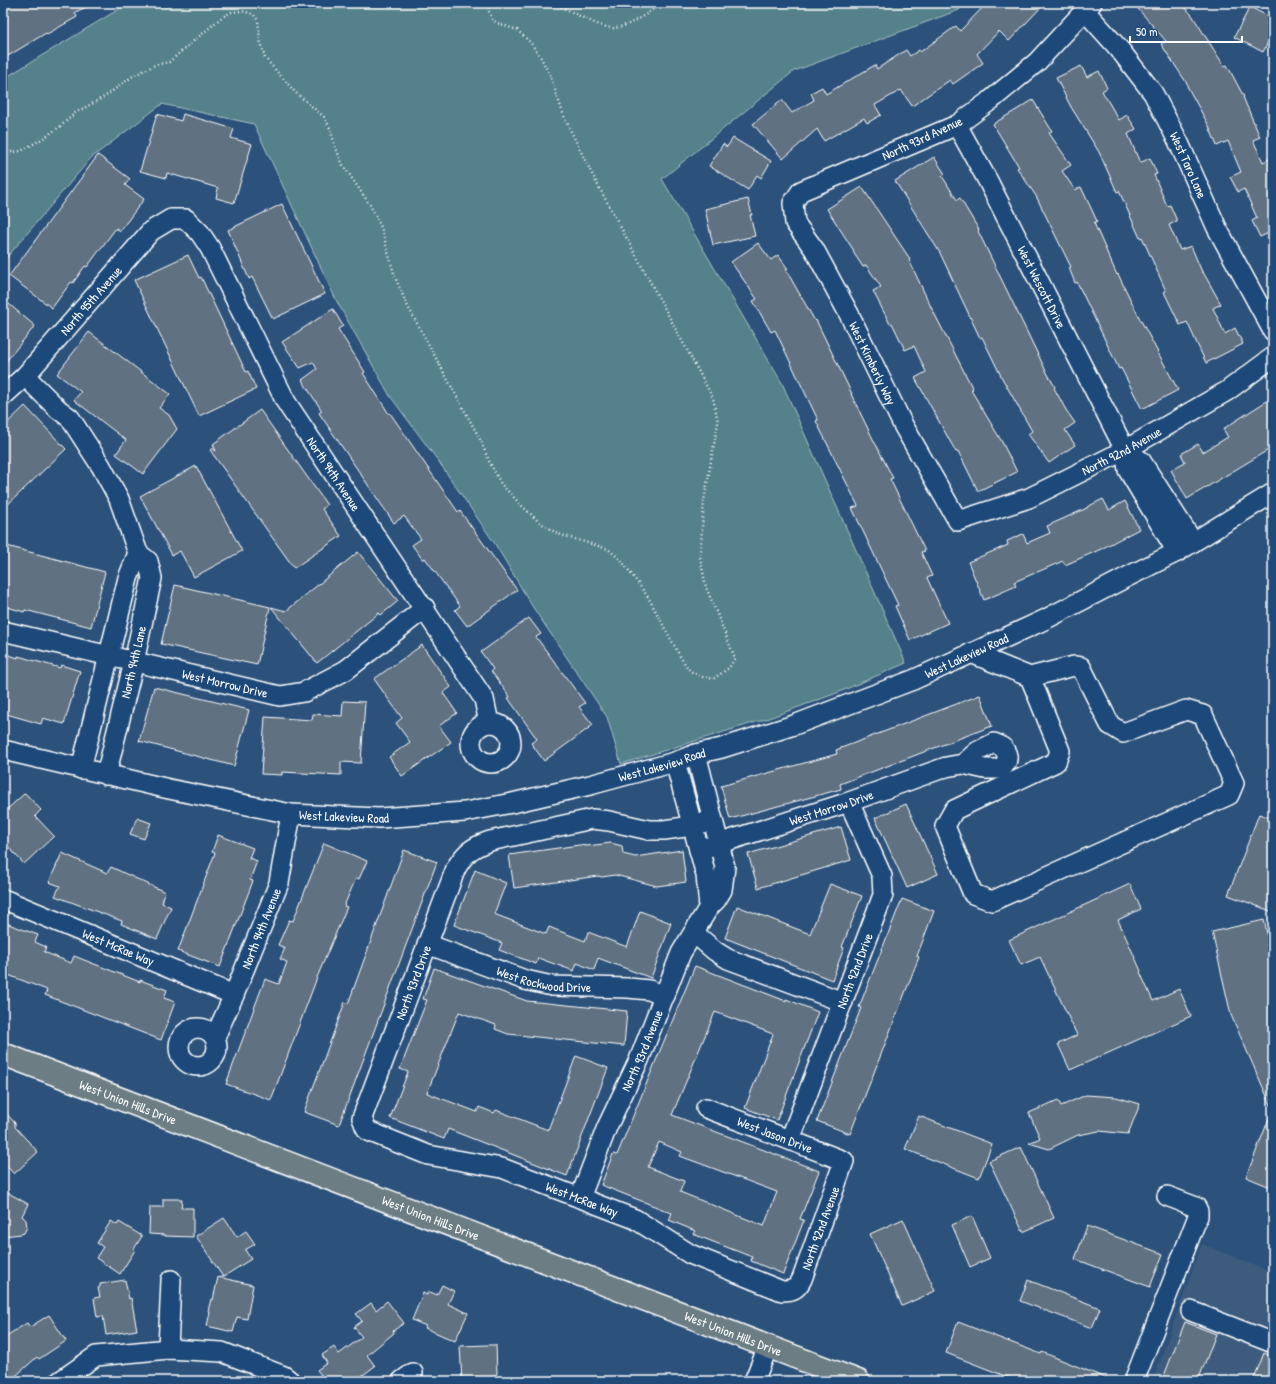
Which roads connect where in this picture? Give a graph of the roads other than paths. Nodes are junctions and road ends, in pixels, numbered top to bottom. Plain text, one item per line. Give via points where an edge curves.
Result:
1 (1088, 7) edge
2 (957, 125) junction
3 (792, 203) joint
4 (186, 219) joint
5 (1273, 331) edge
6 (1273, 357) edge
7 (25, 376) junction
8 (3, 396) edge
9 (1125, 450) junction
10 (1273, 493) edge
11 (958, 521) joint
12 (1193, 542) junction
13 (1177, 552) junction
14 (138, 553) junction
15 (425, 608) junction
16 (3, 631) edge
17 (971, 653) junction
18 (109, 656) junction
19 (134, 662) junction
20 (1030, 677) junction
21 (489, 723) dead end
22 (3, 750) edge
23 (696, 754) junction
24 (675, 762) junction
25 (963, 764) dead end
26 (81, 769) junction
27 (106, 775) junction
28 (850, 802) junction
29 (291, 814) junction
30 (713, 820) junction
31 (692, 826) junction
32 (719, 844) junction
33 (699, 850) junction
34 (3, 899) edge
35 (709, 907) junction
36 (694, 933) junction
37 (427, 944) junction
38 (234, 995) junction
39 (665, 996) junction
40 (843, 1002) junction
41 (215, 1037) dead end
42 (3, 1054) edge
43 (706, 1108) dead end
44 (365, 1126) joint
45 (790, 1140) junction
46 (844, 1161) joint
47 (1167, 1196) dead end
48 (580, 1198) junction
49 (171, 1280) dead end
50 (792, 1291) joint
51 (1191, 1311) dead end
52 (1273, 1343) edge
53 (768, 1347) junction
54 (168, 1349) junction
55 (60, 1381) edge
56 (290, 1381) edge
57 (754, 1381) edge
58 (858, 1381) edge
59 (1134, 1381) edge

1 - 2 street, North 93rd Avenue via 1037,62
1 - 5 street, West Taro Lane via 1153,93 1178,141 1217,228
2 - 3 street, North 93rd Avenue via 801,191
2 - 9 street, West Wescott Drive
3 - 11 street, West Kimberly Way via 795,223 814,249 903,425
4 - 7 street, North 95th Avenue via 171,219 151,231
4 - 15 street, North 94th Avenue via 210,248 286,402
6 - 9 street, North 92nd Avenue via 1226,391
7 - 8 street, North 95th Avenue
7 - 14 street, North 94th Lane via 70,418 101,466 119,499
9 - 11 street, North 92nd Avenue via 1029,498
9 - 12 street, West Wescott Drive via 1141,461
9 - 13 street, West Wescott Drive via 1128,470
10 - 12 street, West Lakeview Road
12 - 13 street, West Lakeview Road
13 - 17 street, West Lakeview Road via 1044,620
14 - 18 street, North 94th Lane via 128,578
14 - 19 street, North 94th Lane via 148,561 152,578
15 - 19 street, West Morrow Drive via 346,670 304,692 280,696
15 - 21 street, North 94th Avenue via 484,699
16 - 18 street, West Morrow Drive
17 - 20 street
17 - 23 street, West Lakeview Road via 913,680 794,725
18 - 19 street, West Morrow Drive
18 - 26 street, North 94th Lane
19 - 27 street, North 94th Lane
20 - 20 street via 1060,751 1056,762 954,810 945,826 973,894 992,901 1229,795 1234,783 1203,715 1186,710 1123,733 1110,724 1081,667 1074,666
22 - 26 street, West Lakeview Road
23 - 24 street, West Lakeview Road
23 - 30 street, North 93rd Avenue
24 - 29 street, West Lakeview Road via 590,785 466,812 379,818
24 - 31 street
25 - 28 street, West Morrow Drive via 946,767
26 - 27 street, West Lakeview Road
27 - 29 street, West Lakeview Road
28 - 32 street, West Morrow Drive
28 - 40 street, North 92nd Drive via 882,876 883,896
29 - 38 street, North 94th Avenue via 279,883
30 - 31 street
30 - 32 street, North 93rd Avenue
31 - 33 street
31 - 37 street, North 93rd Drive via 649,830 592,819 476,846 467,852 456,868
32 - 33 street, West Morrow Drive
32 - 35 street, North 93rd Avenue via 725,867 724,878 722,890
33 - 35 street via 706,875
34 - 38 street, West McRae Way
35 - 36 street, North 93rd Avenue
36 - 39 street, North 93rd Avenue via 681,953
36 - 40 street via 728,959
37 - 39 street, West Rockwood Drive via 525,980 546,985 628,988 649,990
37 - 44 street, North 93rd Drive via 362,1118
38 - 41 street, North 94th Avenue
39 - 48 street, North 93rd Avenue via 608,1126
40 - 45 street, North 92nd Drive
42 - 53 main road, West Union Hills Drive
43 - 45 street, West Jason Drive
44 - 48 street, West McRae Way via 368,1131 428,1155 502,1168
45 - 46 street, West Jason Drive
46 - 50 street, North 92nd Avenue via 802,1279 798,1288
47 - 59 street via 1196,1207 1198,1216
48 - 50 street, West McRae Way via 635,1219 690,1254 782,1292
49 - 54 street
51 - 52 street
53 - 57 street
53 - 58 main road, West Union Hills Drive
54 - 55 street via 96,1356
54 - 56 street via 222,1352 284,1376

